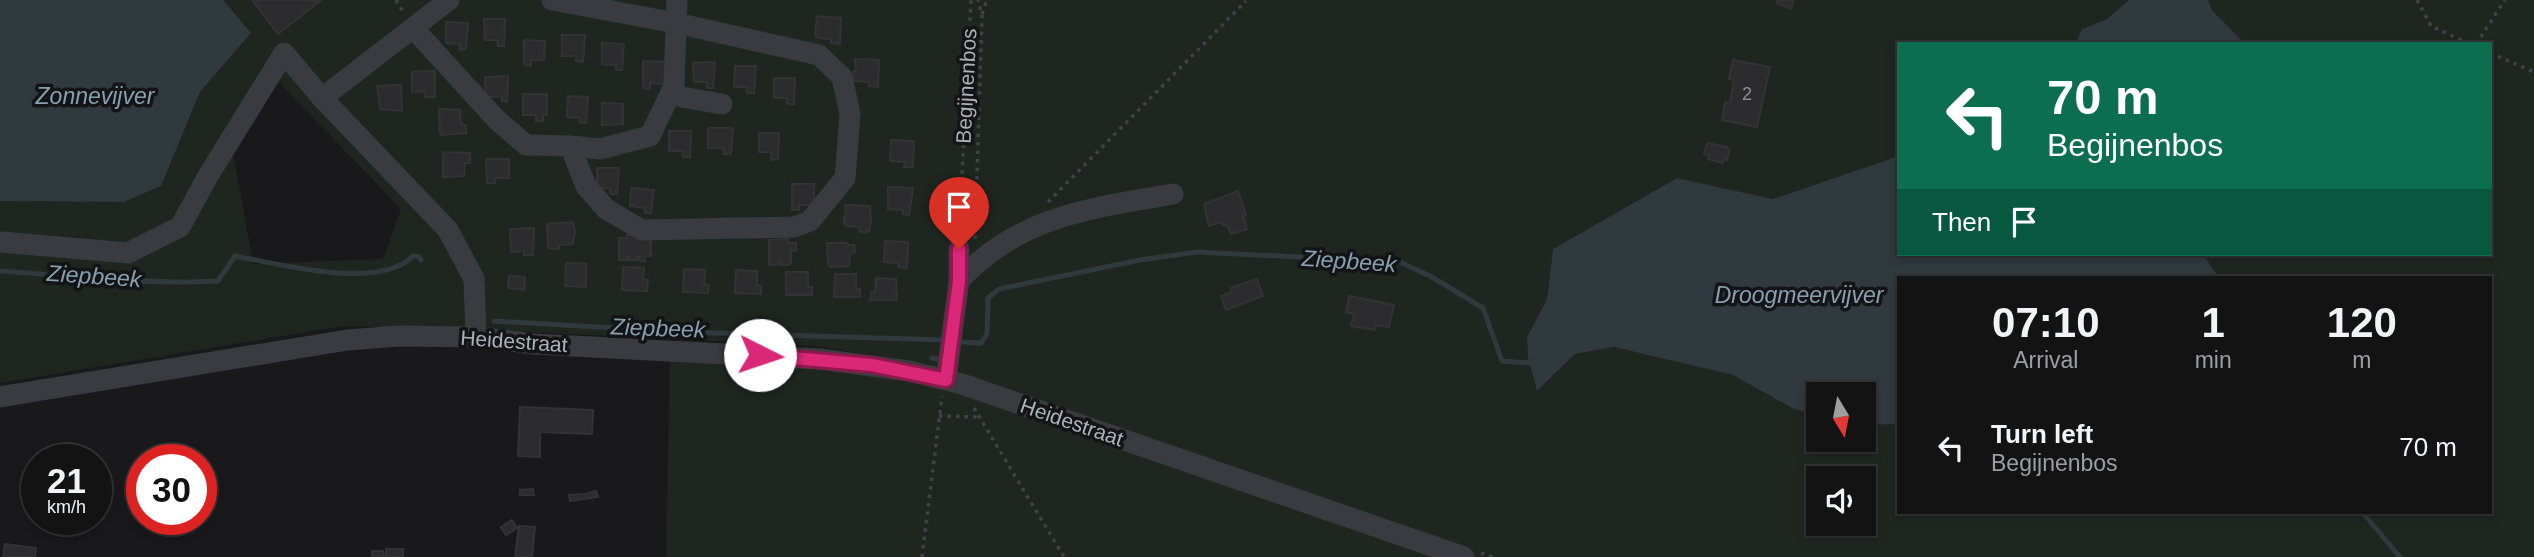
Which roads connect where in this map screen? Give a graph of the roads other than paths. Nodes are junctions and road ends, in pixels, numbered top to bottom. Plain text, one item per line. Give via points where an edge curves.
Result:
1 (449, 0) edge
2 (552, 0) edge
3 (677, 0) edge
4 (676, 23) junction
5 (414, 29) junction
6 (670, 95) junction
7 (322, 98) junction
8 (722, 104) dead end
9 (570, 146) junction
10 (1173, 194) dead end
11 (0, 242) edge
12 (475, 337) junction
13 (946, 380) junction
14 (0, 397) edge
15 (1464, 557) edge

1 - 5 street
2 - 4 street
3 - 4 street
4 - 6 street
4 - 9 street via 819,55 842,76 850,114 845,178 810,221 794,227 642,230 606,209 586,186
5 - 7 street
5 - 9 street via 526,145
6 - 8 street
6 - 9 street via 650,136 600,149
7 - 11 street via 284,52 180,227 128,253
7 - 12 street via 448,230 474,279
10 - 13 street via 1053,218 974,264 959,265
12 - 13 street, Heidestraat via 820,359
12 - 14 street, Heidestraat via 347,340
13 - 15 street, Heidestraat

